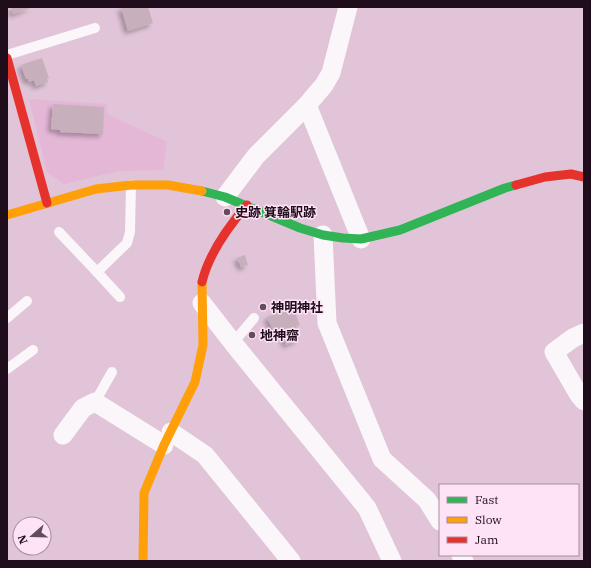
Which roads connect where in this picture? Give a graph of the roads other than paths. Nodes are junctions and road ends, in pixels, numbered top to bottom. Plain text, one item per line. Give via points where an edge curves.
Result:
1 (348, 7) edge
2 (95, 28) dead end
3 (7, 55) edge
4 (7, 58) edge
5 (307, 105) junction
6 (584, 177) edge
7 (131, 185) junction
8 (225, 197) junction
9 (47, 202) junction
10 (247, 205) junction
11 (7, 215) edge
12 (59, 232) dead end
13 (323, 235) junction
14 (361, 238) junction
15 (97, 272) junction
16 (120, 297) dead end
17 (27, 301) dead end
18 (202, 303) junction
19 (7, 318) edge
20 (254, 318) dead end
21 (584, 333) edge
22 (233, 343) junction
23 (33, 350) dead end
24 (7, 369) edge
25 (112, 372) dead end
26 (584, 401) edge
27 (95, 402) junction
28 (63, 435) dead end
29 (167, 439) junction
30 (439, 519) edge
31 (389, 560) edge
32 (143, 561) edge
33 (291, 561) edge

1 - 5 street via 331,73
2 - 3 lane
4 - 9 main road
5 - 8 street via 256,156
5 - 14 street
6 - 14 main road via 571,174 532,180 505,188 400,230
7 - 8 main road via 168,185
7 - 9 main road via 96,189
7 - 15 lane via 130,232 127,243
8 - 10 main road
9 - 11 main road
10 - 13 main road
10 - 18 main road via 214,253 202,282
12 - 15 lane
13 - 14 main road
13 - 30 street via 327,323 382,459 427,500
15 - 16 lane
17 - 19 lane
18 - 22 street
18 - 29 main road via 203,345 195,382
20 - 22 lane
21 - 26 street via 554,352
22 - 31 street via 367,508
23 - 24 lane
25 - 27 lane
27 - 28 street via 83,408
27 - 29 street
29 - 32 main road via 144,493
29 - 33 street via 205,455

